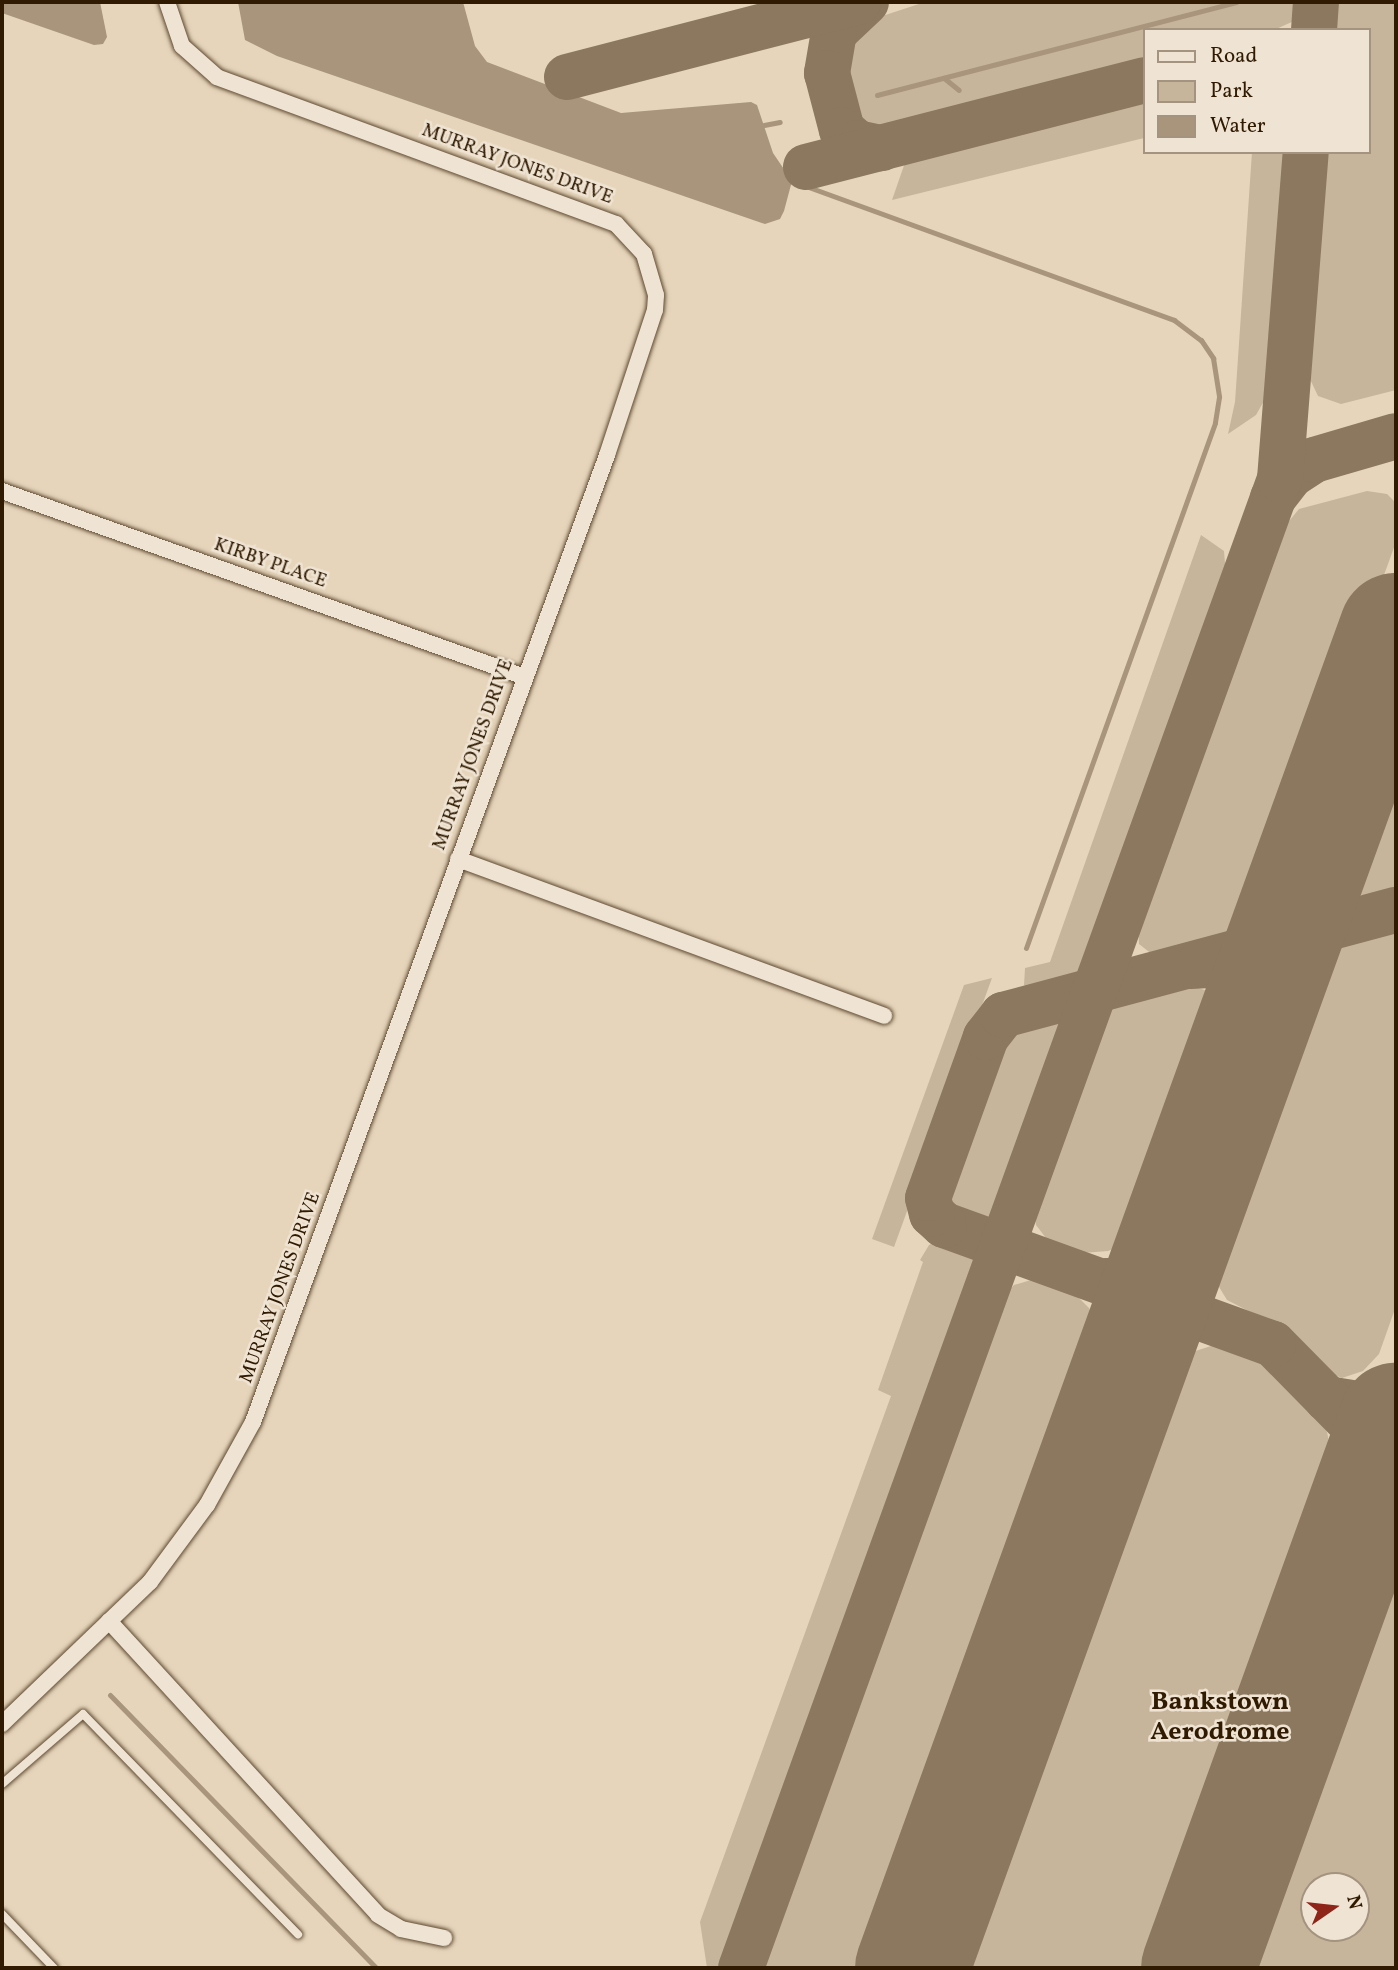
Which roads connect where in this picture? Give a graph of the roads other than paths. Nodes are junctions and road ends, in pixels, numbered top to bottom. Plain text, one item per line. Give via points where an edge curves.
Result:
1 (167, 2) edge
2 (2, 491) edge
3 (525, 677) junction
4 (458, 859) junction
5 (884, 1016) dead end
6 (109, 1621) junction
7 (2, 1724) edge
8 (2, 1784) edge
9 (2, 1914) edge
10 (298, 1934) dead end
11 (444, 1938) dead end
12 (54, 1968) edge

1 - 3 street, MURRAY JONES DRIVE via 183,46 217,77 599,216 625,230 644,254 656,295 650,336
2 - 3 street, KIRBY PLACE
3 - 4 street, MURRAY JONES DRIVE
4 - 5 street
4 - 6 street, MURRAY JONES DRIVE via 253,1422 181,1545
6 - 7 street, MURRAY JONES DRIVE
6 - 11 street via 378,1914 401,1929
8 - 10 lane via 83,1714
9 - 12 lane

